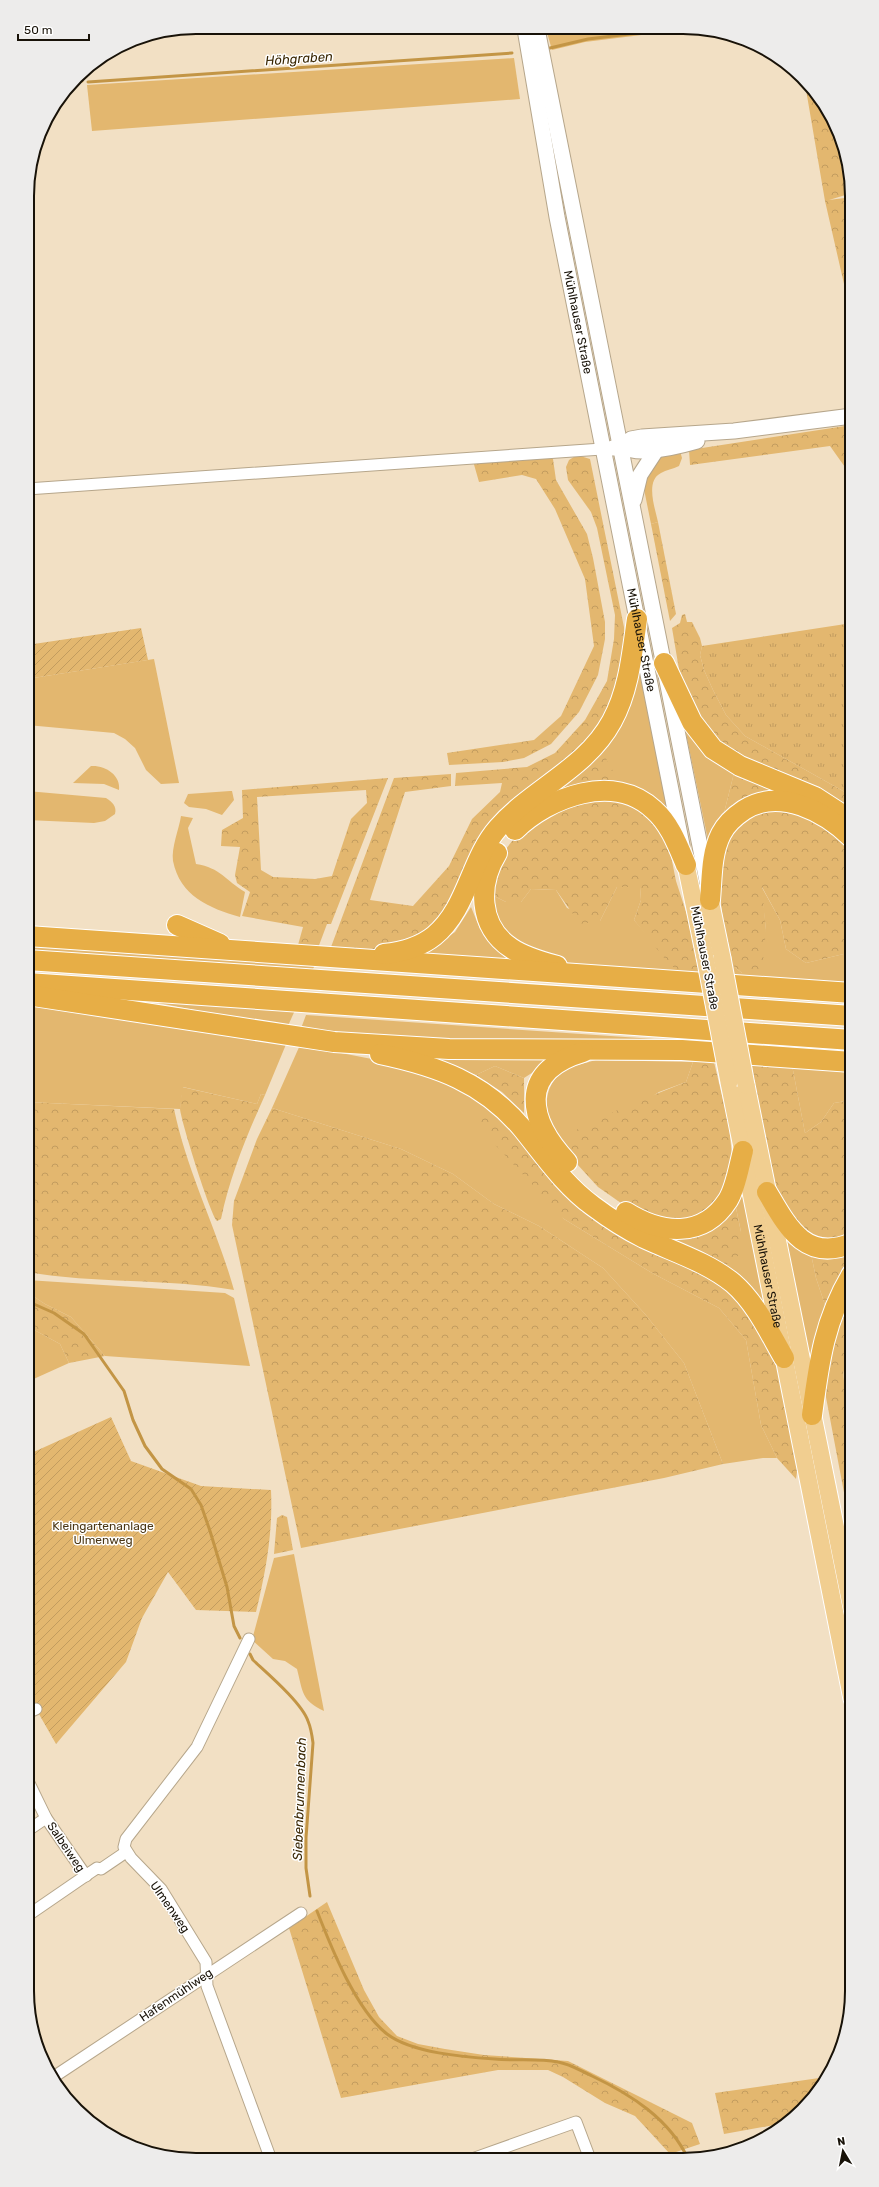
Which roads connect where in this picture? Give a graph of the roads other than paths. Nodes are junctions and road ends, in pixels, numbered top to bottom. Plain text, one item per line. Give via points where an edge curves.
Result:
1 (526, 34) edge
2 (538, 34) edge
3 (845, 417) edge
4 (734, 431) junction
5 (620, 447) junction
6 (602, 449) junction
7 (657, 449) junction
8 (34, 489) edge
9 (633, 507) junction
10 (637, 619) junction
11 (664, 663) junction
12 (845, 817) edge
13 (845, 833) edge
14 (686, 865) junction
15 (710, 900) junction
16 (177, 925) dead end
17 (34, 936) edge
18 (243, 950) junction
19 (344, 958) junction
20 (34, 960) edge
21 (594, 976) junction
22 (34, 983) edge
23 (845, 992) edge
24 (34, 996) edge
25 (845, 1016) edge
26 (845, 1040) edge
27 (334, 1042) junction
28 (598, 1049) junction
29 (829, 1060) junction
30 (845, 1061) edge
31 (845, 1063) edge
32 (743, 1151) junction
33 (767, 1192) junction
34 (845, 1245) edge
35 (845, 1286) edge
36 (784, 1358) junction
37 (812, 1415) junction
38 (845, 1575) edge
39 (249, 1639) dead end
40 (845, 1664) edge
41 (34, 1793) edge
42 (46, 1818) junction
43 (34, 1826) edge
44 (126, 1852) junction
45 (86, 1876) junction
46 (34, 1911) edge
47 (301, 1913) dead end
48 (206, 1975) junction
49 (57, 2074) edge
50 (268, 2153) edge
51 (489, 2153) edge
52 (588, 2153) edge

1 - 6 main road, Mühlhauser Straße via 556,218
2 - 5 main road, Mühlhauser Straße
3 - 4 main road
4 - 5 main road via 642,437 631,439
4 - 7 main road via 683,445
5 - 6 main road
5 - 7 main road via 633,451
5 - 9 main road, Mühlhauser Straße
6 - 8 street
6 - 10 main road, Mühlhauser Straße
7 - 9 main road via 640,474
9 - 11 main road, Mühlhauser Straße
10 - 14 main road, Mühlhauser Straße
10 - 19 highway via 626,685 605,732 573,767 528,801 498,828 479,857 463,898 447,923 434,936 410,949
11 - 12 highway via 692,722 713,749 740,766 815,798
11 - 15 main road, Mühlhauser Straße
13 - 15 highway via 817,813 800,805 770,801 750,806 727,825 717,843
14 - 21 highway via 660,815 636,797 617,792 580,794 552,803 530,817 504,842 489,867 484,890 485,912 494,931 503,942 520,953 541,962
14 - 32 main road, Mühlhauser Straße, bridge
15 - 33 main road, Mühlhauser Straße, bridge
16 - 18 highway
17 - 18 highway
18 - 19 highway
19 - 21 highway
20 - 25 highway
21 - 23 highway
22 - 26 highway
24 - 27 highway
27 - 28 highway via 456,1049
27 - 36 highway via 425,1065 450,1073 478,1088 521,1127 566,1181 592,1205 621,1225 705,1265 734,1284 755,1308
28 - 29 highway via 682,1050
28 - 32 highway via 570,1057 549,1070 539,1084 535,1106 538,1119 555,1149 601,1195 646,1223 660,1228 692,1228 707,1222 729,1199
29 - 30 highway
29 - 31 highway
32 - 36 main road, Mühlhauser Straße
33 - 34 highway via 793,1233 807,1244 827,1249
33 - 37 main road, Mühlhauser Straße
35 - 37 highway via 836,1302 825,1335
36 - 40 main road, Mühlhauser Straße
37 - 38 main road, Mühlhauser Straße
39 - 44 street via 201,1740 126,1839
41 - 42 street, Salbeiweg
42 - 43 street
42 - 45 street, Salbeiweg
44 - 45 street, Salbeiweg
44 - 48 street, Ulmenweg via 161,1889 206,1962
45 - 46 street, Salbeiweg
47 - 48 street, Hafenmühlweg
48 - 49 street, Hafenmühlweg
48 - 50 street, Ulmenweg via 207,1986
51 - 52 street via 576,2122

